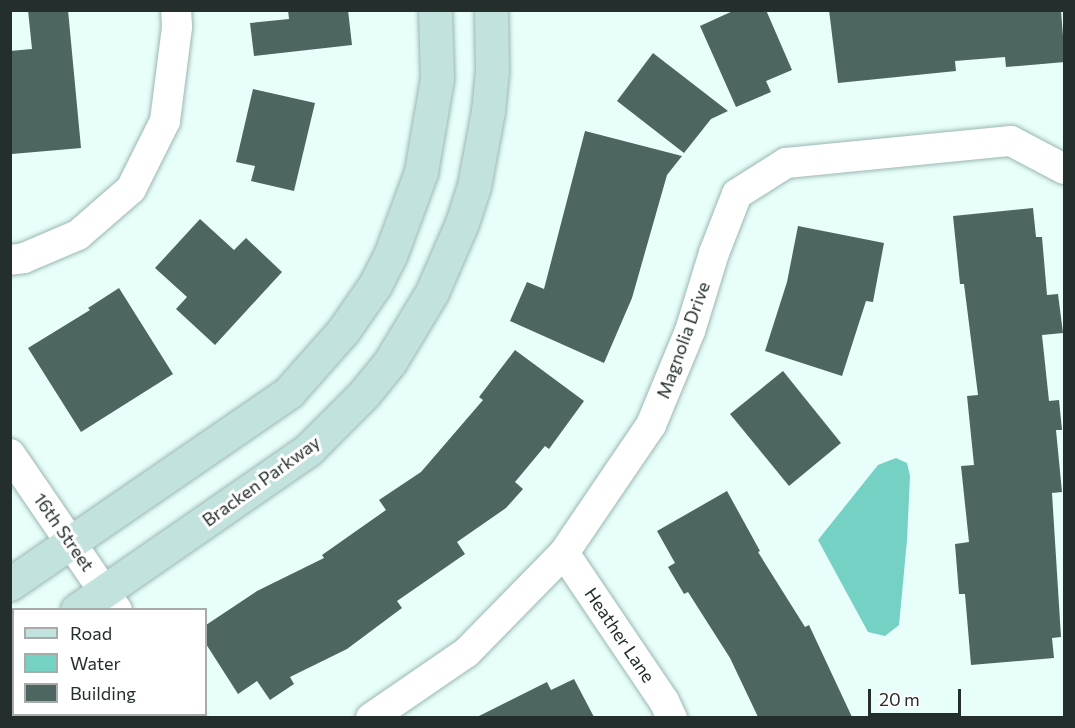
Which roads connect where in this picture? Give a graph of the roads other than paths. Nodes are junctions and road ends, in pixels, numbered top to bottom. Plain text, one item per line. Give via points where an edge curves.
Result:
1 (176, 10) edge
2 (435, 10) edge
3 (491, 10) edge
4 (1065, 169) edge
5 (10, 260) edge
6 (10, 454) edge
7 (71, 543) junction
8 (564, 554) junction
9 (10, 584) edge
10 (111, 600) edge
11 (81, 608) edge
12 (371, 717) edge
13 (672, 717) edge

1 - 5 street via 165,121 131,189 78,235
2 - 7 street via 437,78 421,172 390,256 358,310 289,392
3 - 10 street, Bracken Parkway via 488,111 474,186 440,276 396,353 364,394 308,450
4 - 8 street, Magnolia Drive via 1011,141 786,163 737,194 690,331 651,425
6 - 7 street, 16th Street
7 - 9 street
7 - 10 street, 16th Street
8 - 12 street, Magnolia Drive via 467,652
8 - 13 street, Heather Lane
10 - 11 street, Bracken Parkway

